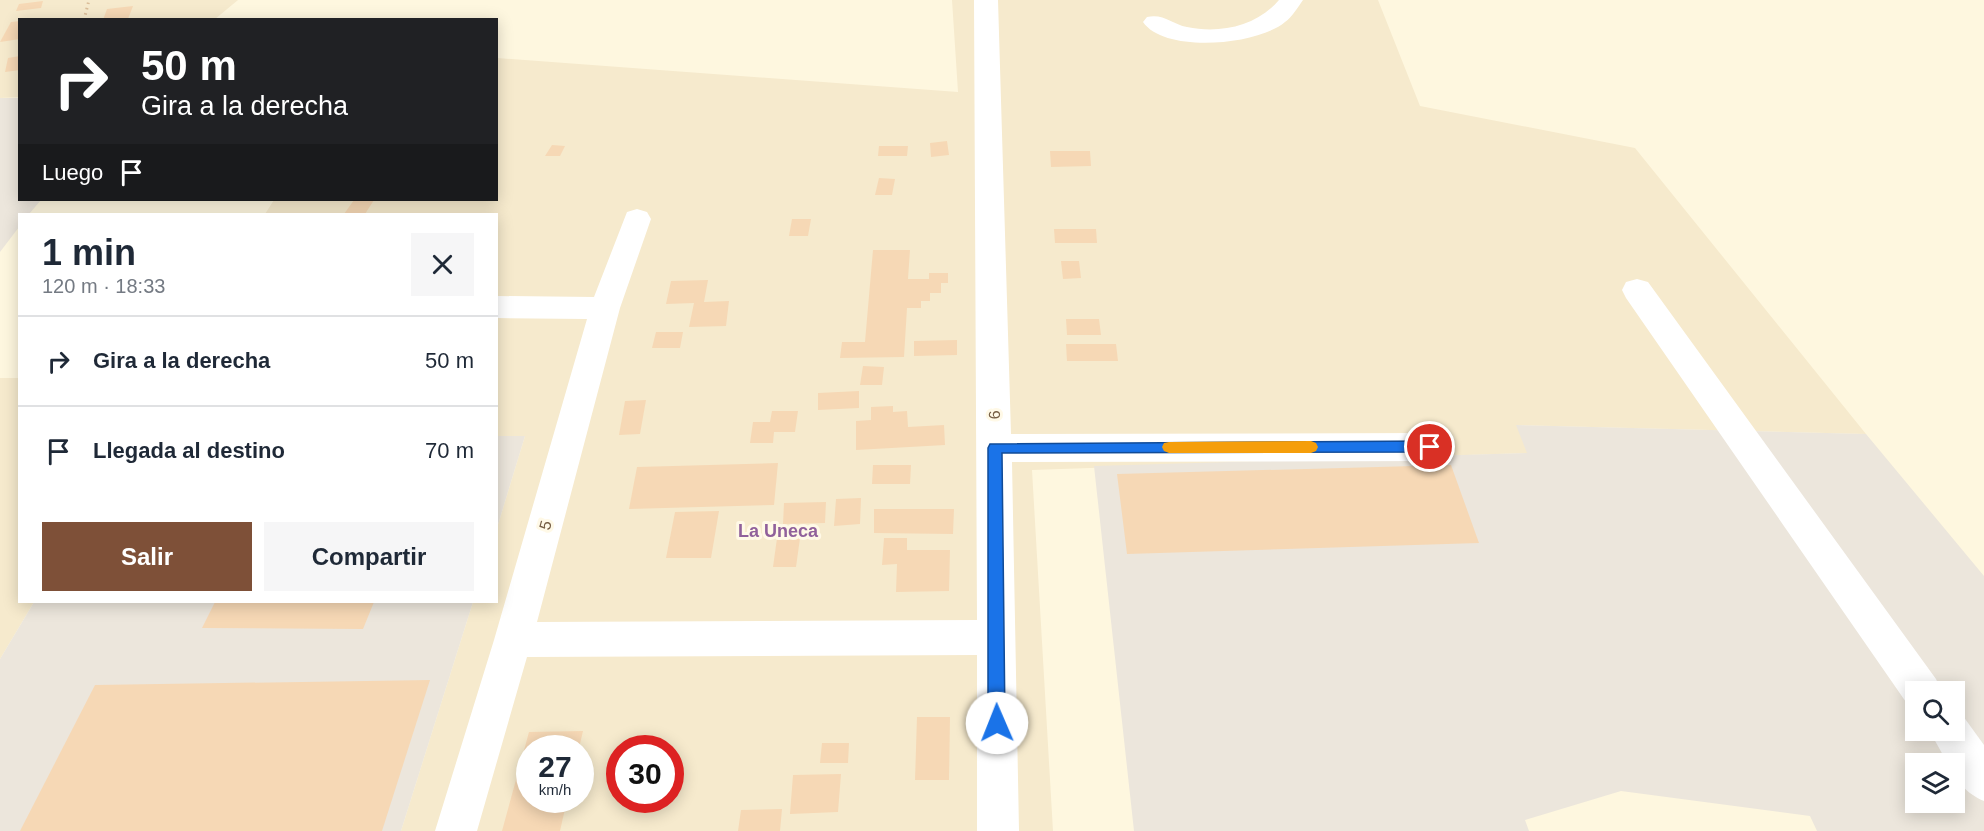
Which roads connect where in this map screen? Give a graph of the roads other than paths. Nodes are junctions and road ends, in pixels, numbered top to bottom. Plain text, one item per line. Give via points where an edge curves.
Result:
1 (986, 0) edge
2 (1291, 0) edge
3 (1155, 22) dead end
4 (638, 219) dead end
5 (1637, 290) dead end
6 (498, 307) edge
7 (605, 309) junction
8 (1430, 447) dead end
9 (995, 448) junction
10 (995, 637) junction
11 (513, 640) junction
12 (1914, 681) edge
13 (1957, 741) edge
14 (1984, 780) edge
15 (456, 831) edge
16 (999, 831) edge

1 - 9 street, 6
2 - 3 street via 1276,18 1243,33 1210,37 1180,33
4 - 7 street, 5
5 - 12 street
6 - 7 street
7 - 11 street, 5
8 - 9 street
9 - 10 street, 6
10 - 11 street
10 - 16 street, 6
11 - 15 street, 5
13 - 14 street

